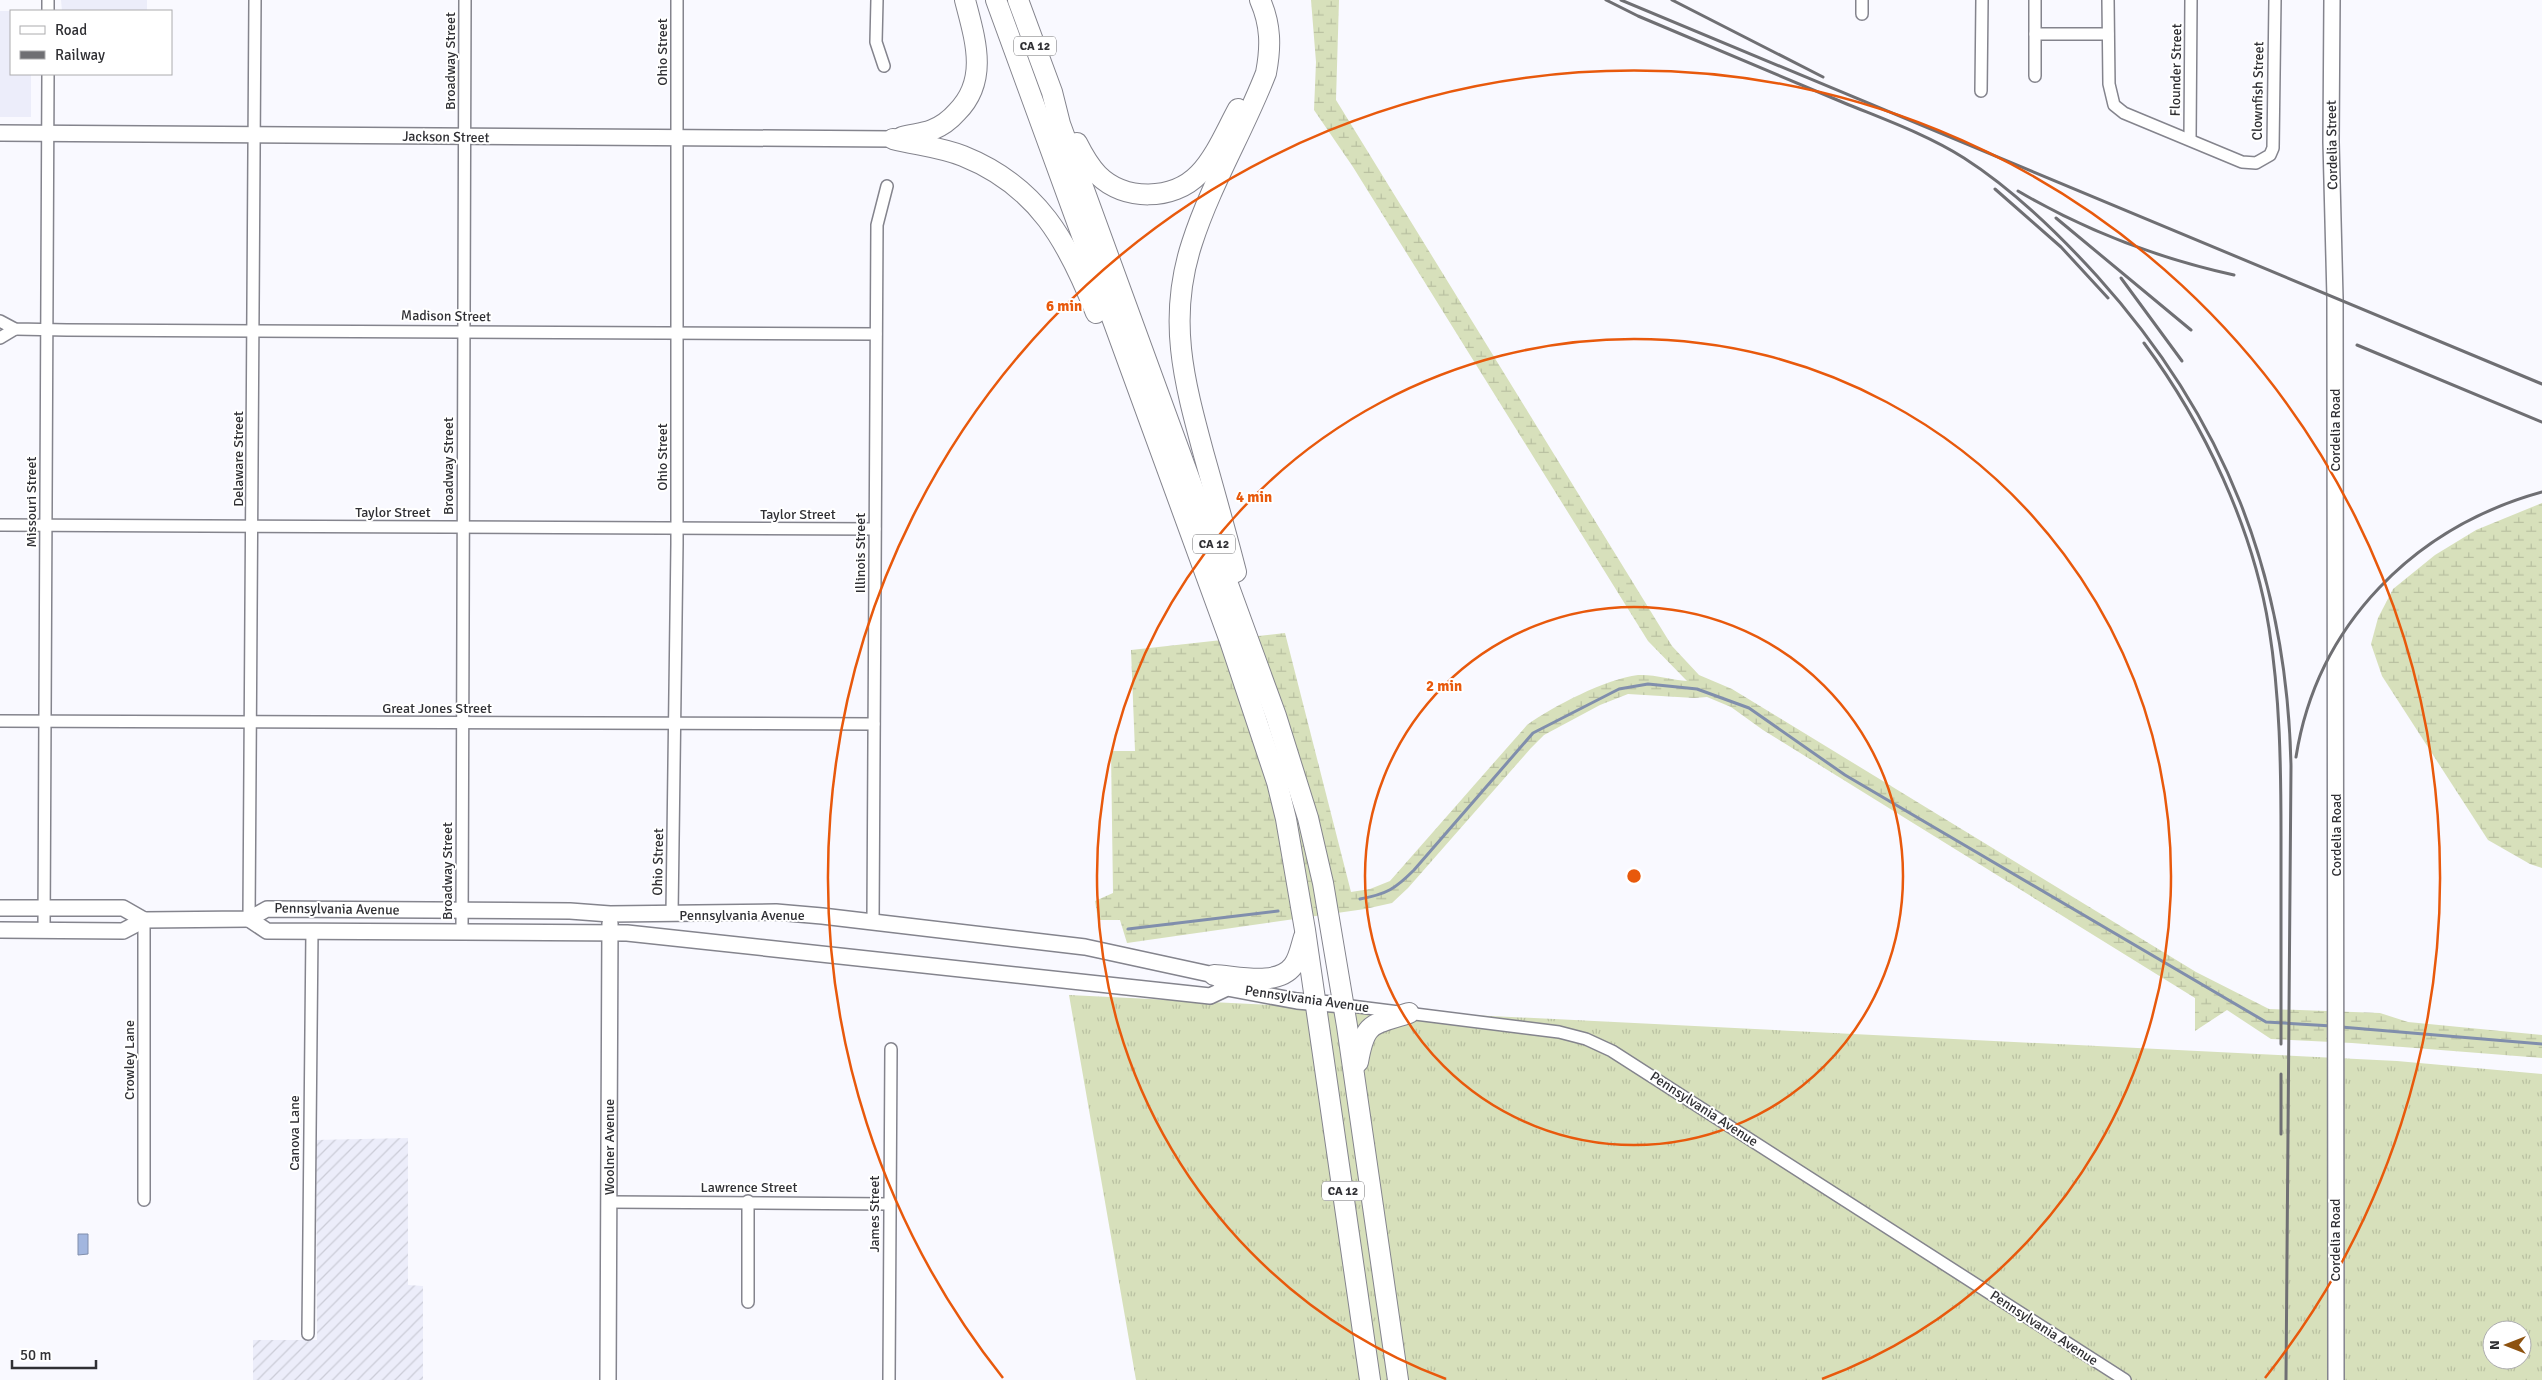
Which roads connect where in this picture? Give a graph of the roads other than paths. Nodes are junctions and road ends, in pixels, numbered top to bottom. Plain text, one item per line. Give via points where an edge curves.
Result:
1 (255, 0) edge
2 (465, 0) edge
3 (676, 0) edge
4 (877, 0) edge
5 (965, 0) edge
6 (996, 0) edge
7 (1018, 0) edge
8 (1250, 0) edge
9 (1260, 0) edge
10 (1862, 0) edge
11 (1982, 0) edge
12 (2035, 0) edge
13 (2108, 0) edge
14 (2191, 0) edge
15 (2275, 0) edge
16 (2332, 0) edge
17 (1862, 14) dead end
18 (2035, 34) junction
19 (2108, 34) junction
20 (884, 66) dead end
21 (48, 75) edge
22 (2035, 76) dead end
23 (1981, 91) dead end
24 (1052, 92) junction
25 (0, 133) edge
26 (48, 133) junction
27 (254, 135) junction
28 (465, 137) junction
29 (676, 138) junction
30 (893, 139) junction
31 (2190, 139) junction
32 (887, 186) dead end
33 (2335, 291) joint
34 (0, 321) edge
35 (47, 328) junction
36 (15, 329) junction
37 (253, 330) junction
38 (464, 332) junction
39 (676, 333) junction
40 (876, 334) junction
41 (0, 338) edge
42 (1179, 504) junction
43 (0, 525) edge
44 (46, 525) junction
45 (252, 526) junction
46 (463, 528) junction
47 (676, 528) junction
48 (875, 529) junction
49 (1248, 638) junction
50 (0, 721) edge
51 (45, 721) junction
52 (252, 721) junction
53 (463, 723) junction
54 (675, 724) junction
55 (874, 724) junction
56 (0, 908) edge
57 (44, 908) junction
58 (461, 910) junction
59 (610, 914) junction
60 (672, 914) junction
61 (249, 919) junction
62 (144, 920) junction
63 (873, 921) junction
64 (0, 930) edge
65 (44, 930) junction
66 (1306, 930) junction
67 (312, 931) junction
68 (462, 932) junction
69 (610, 934) junction
70 (1221, 982) junction
71 (1316, 1003) junction
72 (1344, 1005) junction
73 (1409, 1013) junction
74 (891, 1049) dead end
75 (1354, 1081) junction
76 (144, 1200) dead end
77 (609, 1202) junction
78 (748, 1202) junction
79 (889, 1204) junction
80 (748, 1302) dead end
81 (308, 1334) dead end
82 (608, 1380) edge
83 (889, 1380) edge
84 (1370, 1380) edge
85 (1398, 1380) edge
86 (2125, 1380) edge
87 (2336, 1380) edge

1 - 27 street, Delaware Street
2 - 28 street, Broadway Street
3 - 29 street, Ohio Street
4 - 20 street via 876,42
5 - 30 highway via 978,54 978,73 972,92 949,120 934,129
6 - 42 highway, CA 12
7 - 24 highway, CA 12
8 - 24 highway via 1257,16 1260,50 1248,89 1212,157 1198,176 1179,188 1160,194 1138,195 1119,189 1099,176 1084,158 1069,121
9 - 49 highway via 1270,34 1266,73 1192,242 1181,284 1178,333 1186,390 1242,594
10 - 17 street
11 - 23 street
12 - 18 street
13 - 19 street
14 - 31 street, Flounder Street
15 - 31 street, Clownfish Street via 2270,155 2256,163 2242,162
16 - 33 main road, Cordelia Street
18 - 19 street
18 - 22 street
19 - 31 street via 2109,84 2114,105
21 - 26 street, Missouri Street
24 - 49 highway, CA 12 via 1060,124
25 - 26 main road, Jackson Street
26 - 27 main road, Jackson Street
26 - 35 street, Missouri Street
27 - 28 main road, Jackson Street
27 - 37 street, Delaware Street
28 - 29 main road, Jackson Street
28 - 38 street, Broadway Street
29 - 30 main road, Jackson Street
29 - 39 street, Ohio Street
30 - 42 highway via 937,148 989,169 1027,196 1060,234 1093,305 1155,464
32 - 40 street, Illinois Street via 876,225
33 - 87 main road, Cordelia Road
34 - 36 street, Madison Street
35 - 36 street, Madison Street
35 - 37 street, Madison Street
35 - 44 street, Missouri Street
36 - 41 street, Madison Street
37 - 38 street, Madison Street
37 - 45 street, Delaware Street
38 - 39 street, Madison Street
38 - 46 street, Broadway Street
39 - 40 street, Madison Street
39 - 47 street, Ohio Street
40 - 48 street, Illinois Street
42 - 66 highway, CA 12 via 1277,782
43 - 44 street, Taylor Street
44 - 45 street, Taylor Street
44 - 51 street, Missouri Street
45 - 46 street, Taylor Street
45 - 52 street, Delaware Street
46 - 47 street, Taylor Street
46 - 53 street, Broadway Street
47 - 48 street, Taylor Street
47 - 54 street, Ohio Street
48 - 55 street, Illinois Street
49 - 72 highway, CA 12 via 1308,818
50 - 51 street, Great Jones Street
51 - 52 street, Great Jones Street
51 - 57 street, Missouri Street
52 - 53 street, Great Jones Street
52 - 61 street, Delaware Street
53 - 54 street, Great Jones Street
53 - 58 street, Broadway Street
54 - 55 street, Great Jones Street
54 - 60 street, Ohio Street
55 - 63 street, Illinois Street
56 - 57 main road, Pennsylvania Avenue
57 - 62 main road, Pennsylvania Avenue via 123,908
57 - 65 street, Missouri Street
58 - 59 main road, Pennsylvania Avenue via 570,910
58 - 61 main road, Pennsylvania Avenue via 267,909
58 - 68 street, Broadway Street
59 - 60 main road, Pennsylvania Avenue
59 - 69 main road, Woolner Avenue
60 - 63 main road, Pennsylvania Avenue via 776,912
61 - 62 main road, Pennsylvania Avenue
61 - 67 main road, Pennsylvania Avenue via 267,931
62 - 65 main road, Pennsylvania Avenue via 123,931
62 - 76 street, Crowley Lane
63 - 70 main road, Pennsylvania Avenue via 1085,947
64 - 65 main road, Pennsylvania Avenue
66 - 70 highway via 1295,965 1286,974
66 - 71 highway, CA 12
67 - 68 main road, Pennsylvania Avenue
67 - 81 street, Canova Lane
68 - 69 main road, Pennsylvania Avenue
69 - 70 main road, Pennsylvania Avenue via 1210,996
69 - 77 main road, Woolner Avenue
70 - 71 main road, Pennsylvania Avenue
71 - 72 main road, Pennsylvania Avenue
71 - 84 highway, CA 12
72 - 73 street, Pennsylvania Avenue
72 - 75 highway, CA 12
73 - 75 highway via 1380,1023 1363,1036
73 - 86 street, Pennsylvania Avenue via 1559,1032 1586,1039 1612,1051
74 - 79 street, James Street
75 - 85 highway, CA 12
77 - 78 street, Lawrence Street
77 - 82 main road, Woolner Avenue
78 - 79 street, Lawrence Street
78 - 80 street
79 - 83 street, James Street

